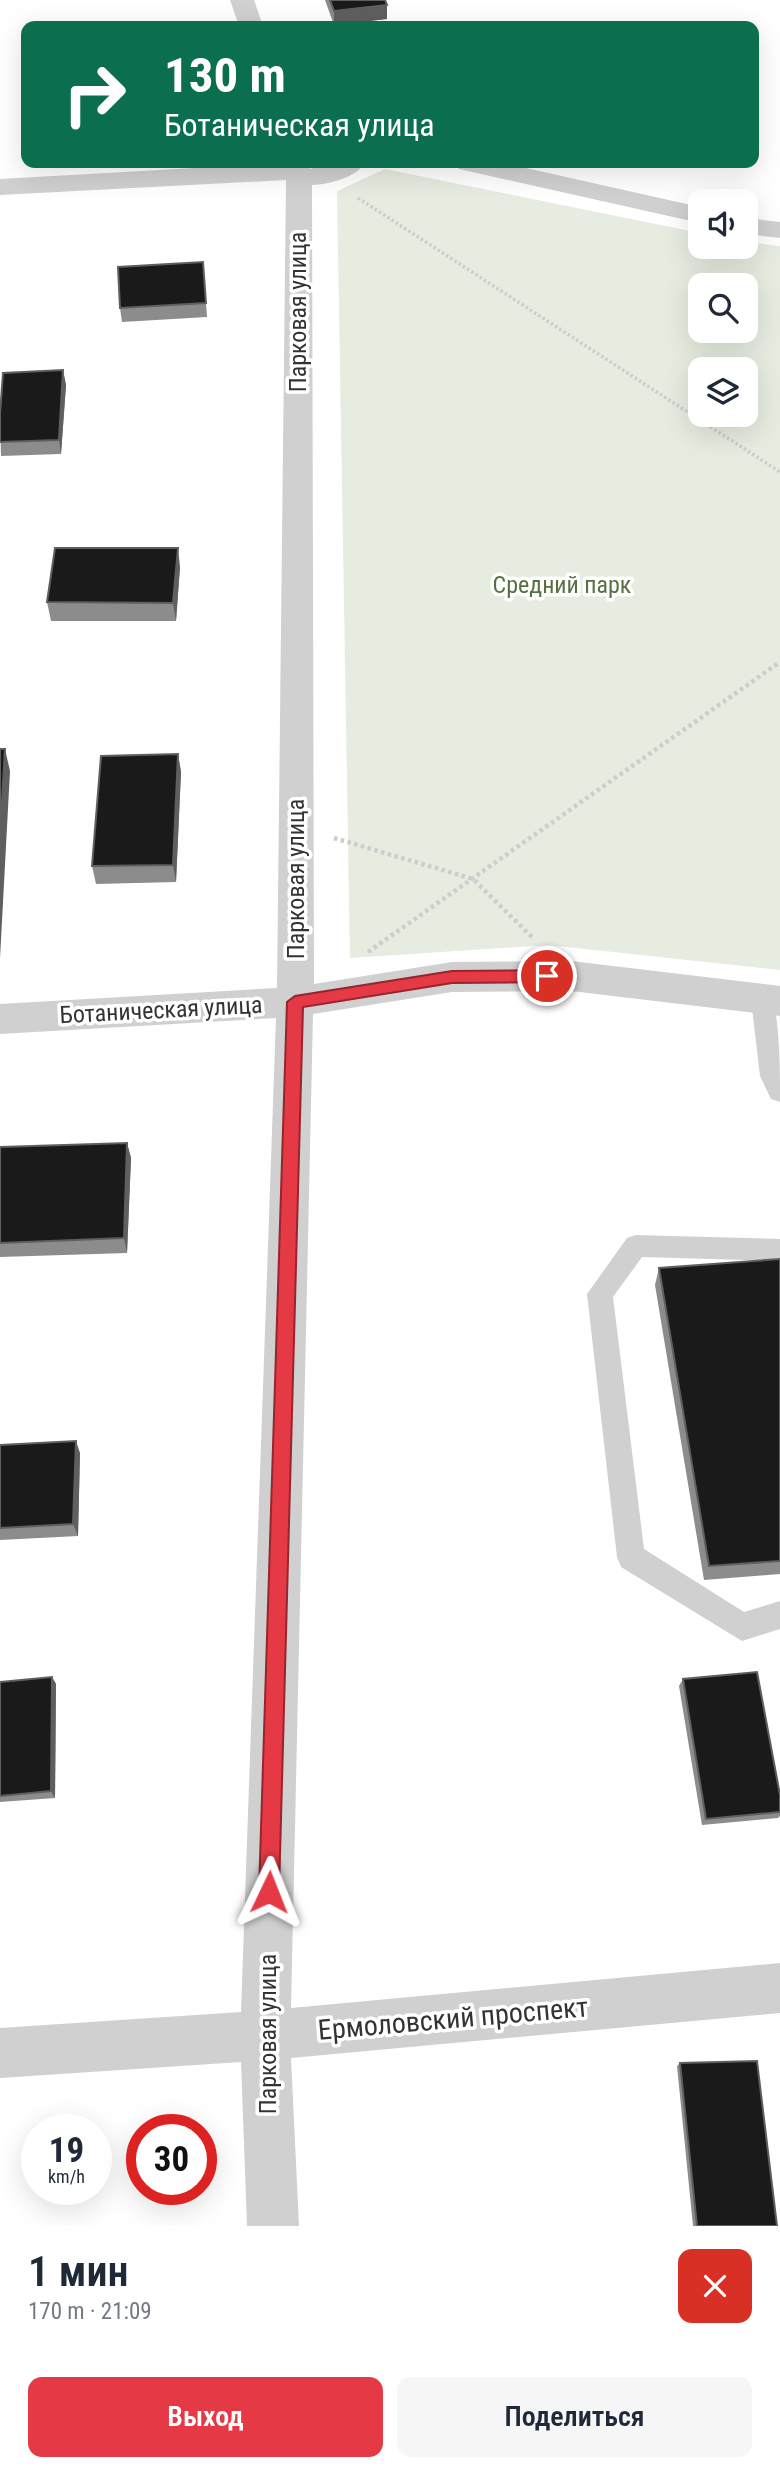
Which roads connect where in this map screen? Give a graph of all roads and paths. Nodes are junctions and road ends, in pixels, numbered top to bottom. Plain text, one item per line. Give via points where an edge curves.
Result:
1 (242, 0) edge
2 (249, 21) edge
3 (325, 168) edge
4 (490, 168) edge
5 (304, 172) edge
6 (0, 187) edge
7 (688, 212) edge
8 (758, 227) edge
9 (780, 230) edge
10 (780, 472) edge
11 (780, 662) edge
12 (296, 827) junction
13 (474, 879) junction
14 (362, 956) dead end
15 (571, 976) junction
16 (772, 1000) edge
17 (295, 1002) junction
18 (0, 1019) edge
19 (780, 1092) edge
20 (780, 1250) edge
21 (780, 1615) edge
22 (780, 1988) edge
23 (265, 2035) junction
24 (0, 2053) edge
25 (273, 2226) edge

1 - 2 street
3 - 5 street
4 - 7 street
5 - 6 street
5 - 10 path
5 - 12 street, Парковая улица
8 - 9 street
11 - 13 path
12 - 13 path
12 - 17 street, Парковая улица
13 - 14 path
13 - 15 path
15 - 16 street, Ботаническая улица
15 - 17 street, Ботаническая улица via 452,977
16 - 19 lane via 772,1076
17 - 18 street, Ботаническая улица
17 - 23 street, Парковая улица
20 - 21 lane via 636,1246 600,1294 631,1557 742,1627
22 - 23 street, Ермоловский проспект
23 - 24 street, Ермоловский проспект
23 - 25 street, Парковая улица

